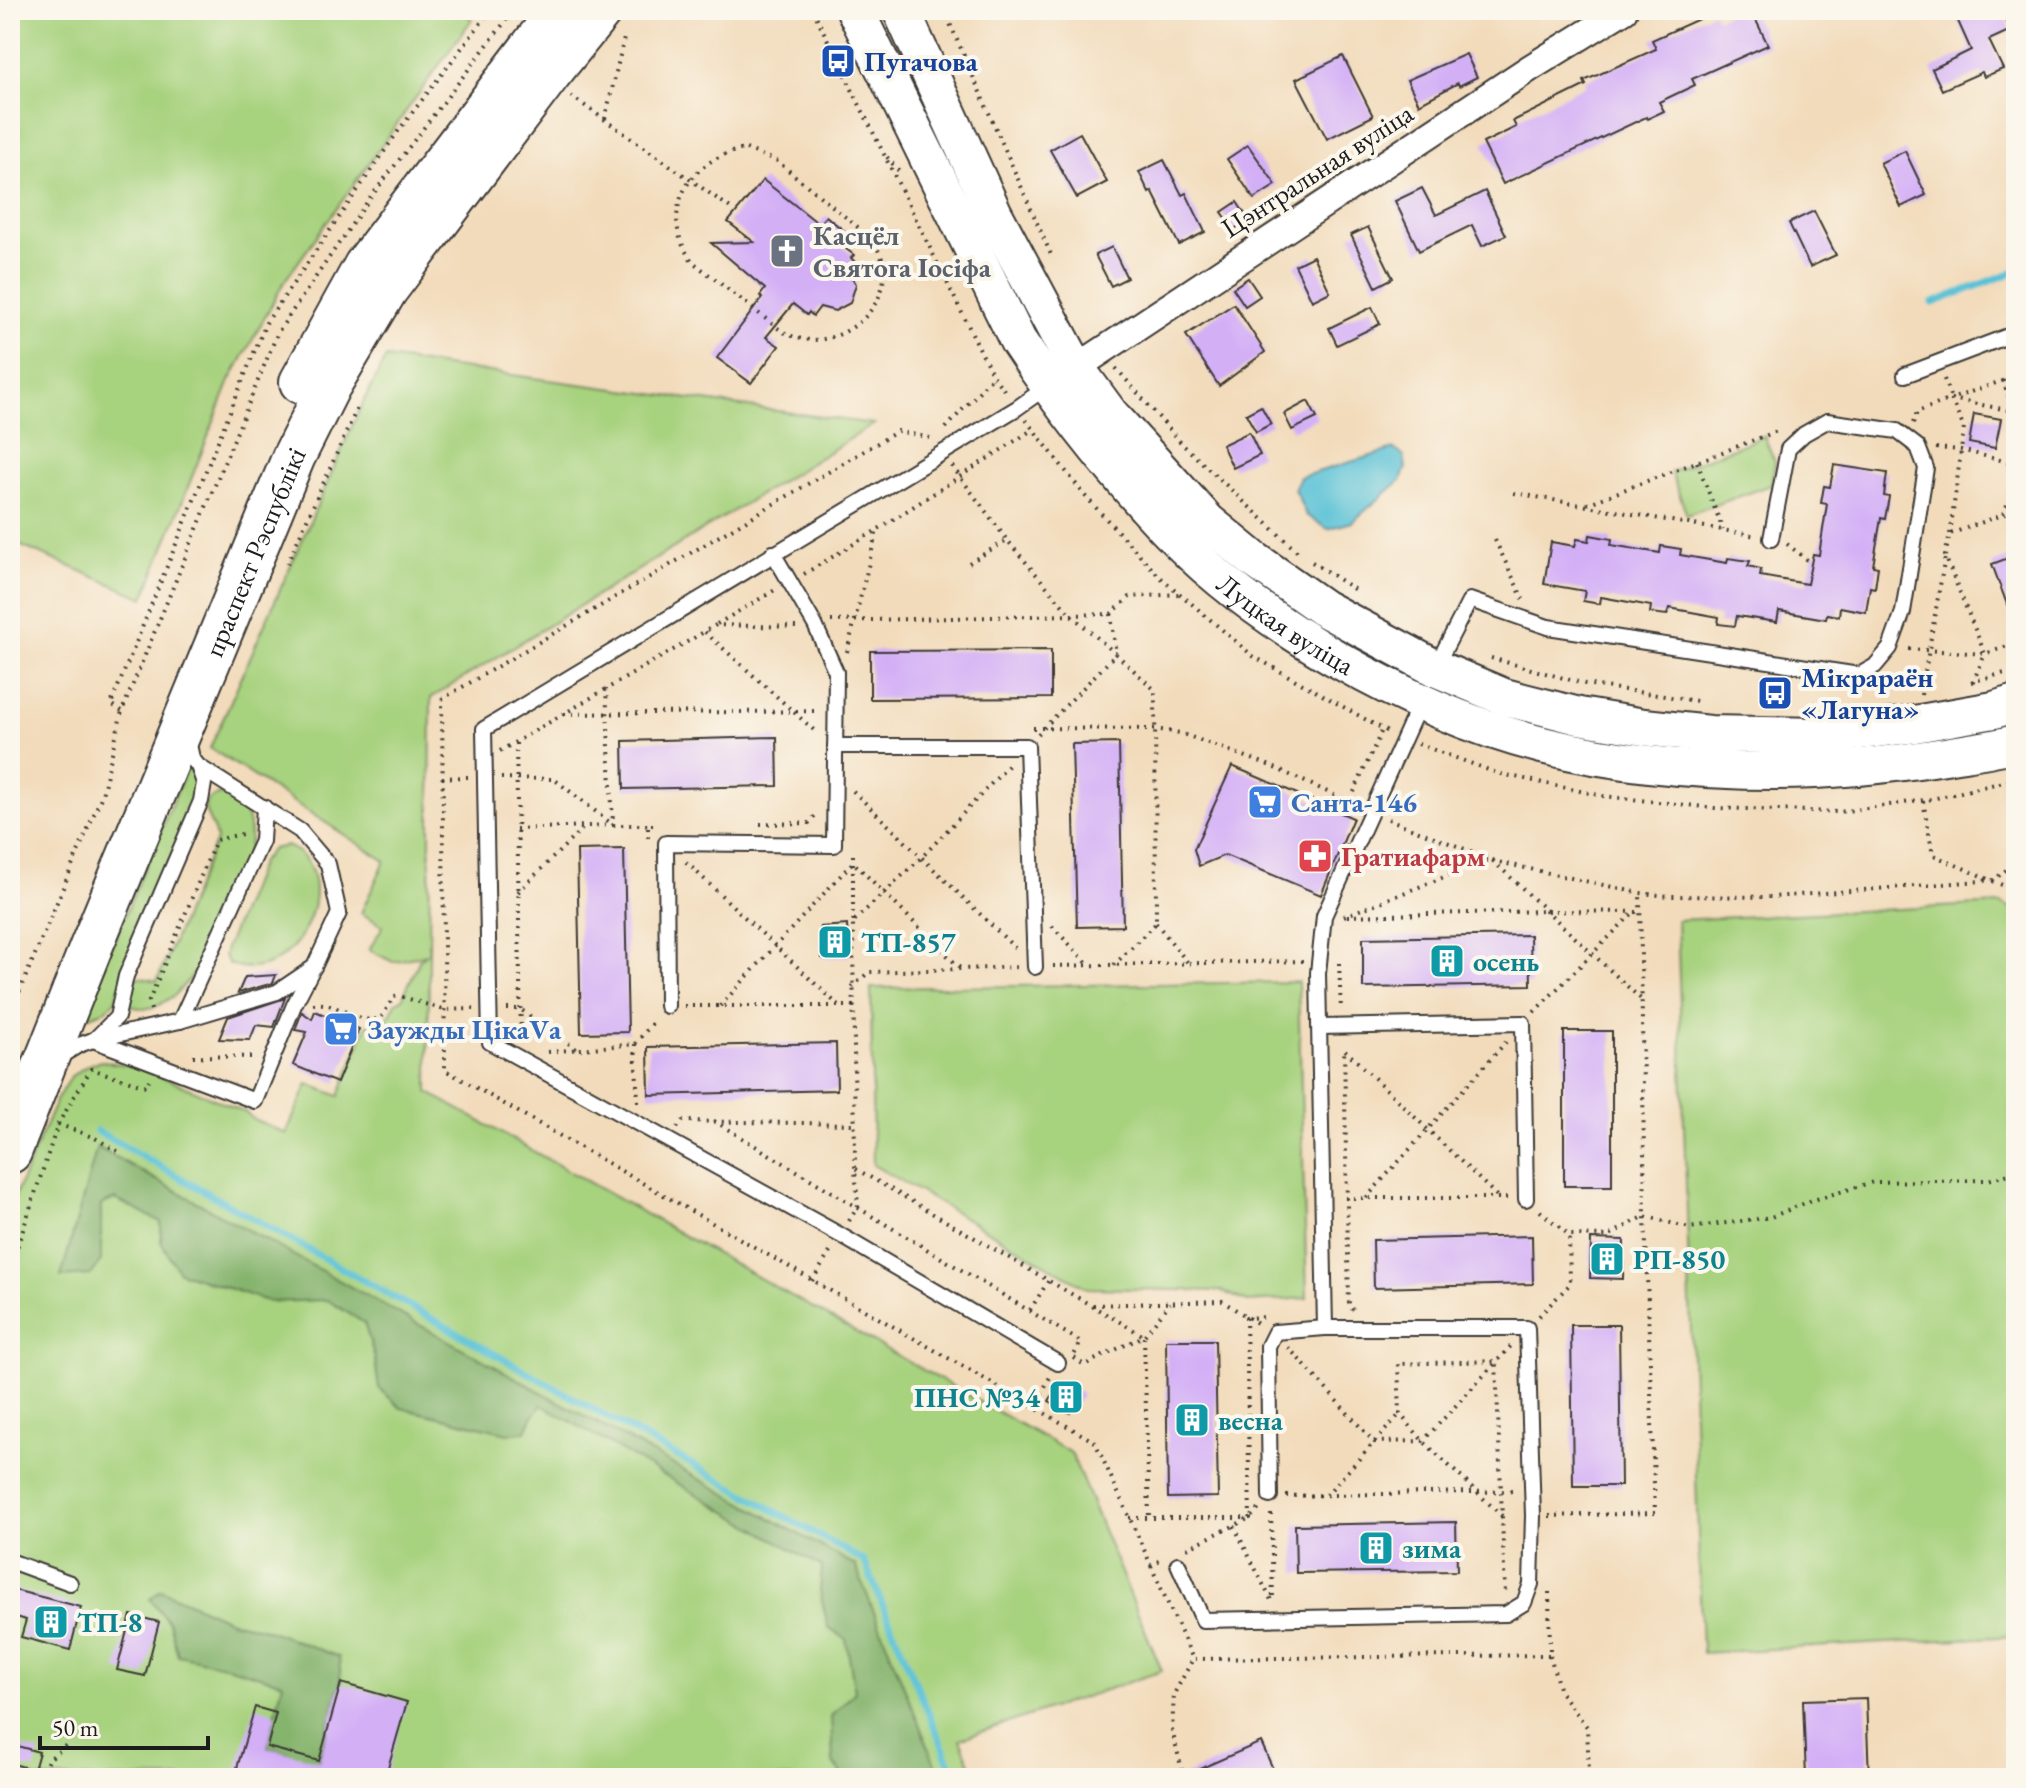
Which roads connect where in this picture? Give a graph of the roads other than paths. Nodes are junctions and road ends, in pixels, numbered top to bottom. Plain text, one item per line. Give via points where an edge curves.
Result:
1 (855, 10) edge
2 (901, 10) edge
3 (1624, 10) edge
4 (558, 11) edge
5 (614, 19) edge
6 (2016, 333) edge
7 (1075, 368) junction
8 (1905, 375) dead end
9 (1778, 541) road end
10 (773, 553) junction
11 (1435, 669) junction
12 (196, 695) junction
13 (2016, 703) edge
14 (2016, 743) edge
15 (835, 746) junction
16 (198, 766) junction
17 (264, 807) junction
18 (314, 967) junction
19 (1035, 967) road end
20 (667, 1006) road end
21 (180, 1021) junction
22 (1320, 1027) junction
23 (93, 1040) junction
24 (25, 1078) edge
25 (10, 1152) edge
26 (1526, 1199) road end
27 (1325, 1328) junction
28 (1058, 1363) road end
29 (1270, 1496) road end
30 (1174, 1558) road end
31 (10, 1561) edge
32 (70, 1583) dead end

1 - 7 street, Луцкая вуліца via 1018,341
2 - 7 street, Луцкая вуліца via 994,214
3 - 7 street, Цэнтральная вуліца
4 - 24 main road, праспект Рэспублікі via 365,266 307,368 64,938
5 - 12 main road, праспект Рэспублікі via 550,73 386,290 294,456
6 - 8 lane
7 - 10 lane via 1017,408 938,446
7 - 11 street, Луцкая вуліца via 1165,527 1208,567 1289,629 1346,664
9 - 11 lane via 1788,449 1804,434 1827,421 1897,431 1912,442 1926,468 1903,612 1890,648 1859,675 1548,627 1470,600
10 - 15 lane via 836,672
10 - 28 lane via 484,729 490,1042 840,1235
11 - 13 street, Луцкая вуліца via 1554,710 1710,734 1821,736
11 - 14 street, Луцкая вуліца via 1490,729 1641,763 1819,771
11 - 22 lane via 1324,916
12 - 16 lane via 188,736
12 - 24 main road, праспект Рэспублікі
15 - 19 lane via 1027,746
15 - 20 lane via 834,845 666,843
16 - 17 lane
16 - 23 lane via 204,783 201,801 126,976 117,1017
17 - 18 lane via 300,831 328,864 339,913
17 - 21 lane via 258,851
18 - 21 lane via 277,992
18 - 23 lane via 255,1101
21 - 23 lane
22 - 26 lane via 1523,1023
22 - 27 lane
23 - 24 lane
24 - 25 main road, праспект Рэспублікі
27 - 29 lane via 1275,1332 1268,1346
27 - 30 lane via 1532,1323 1533,1516 1531,1584 1524,1603 1506,1614 1203,1620
31 - 32 lane

